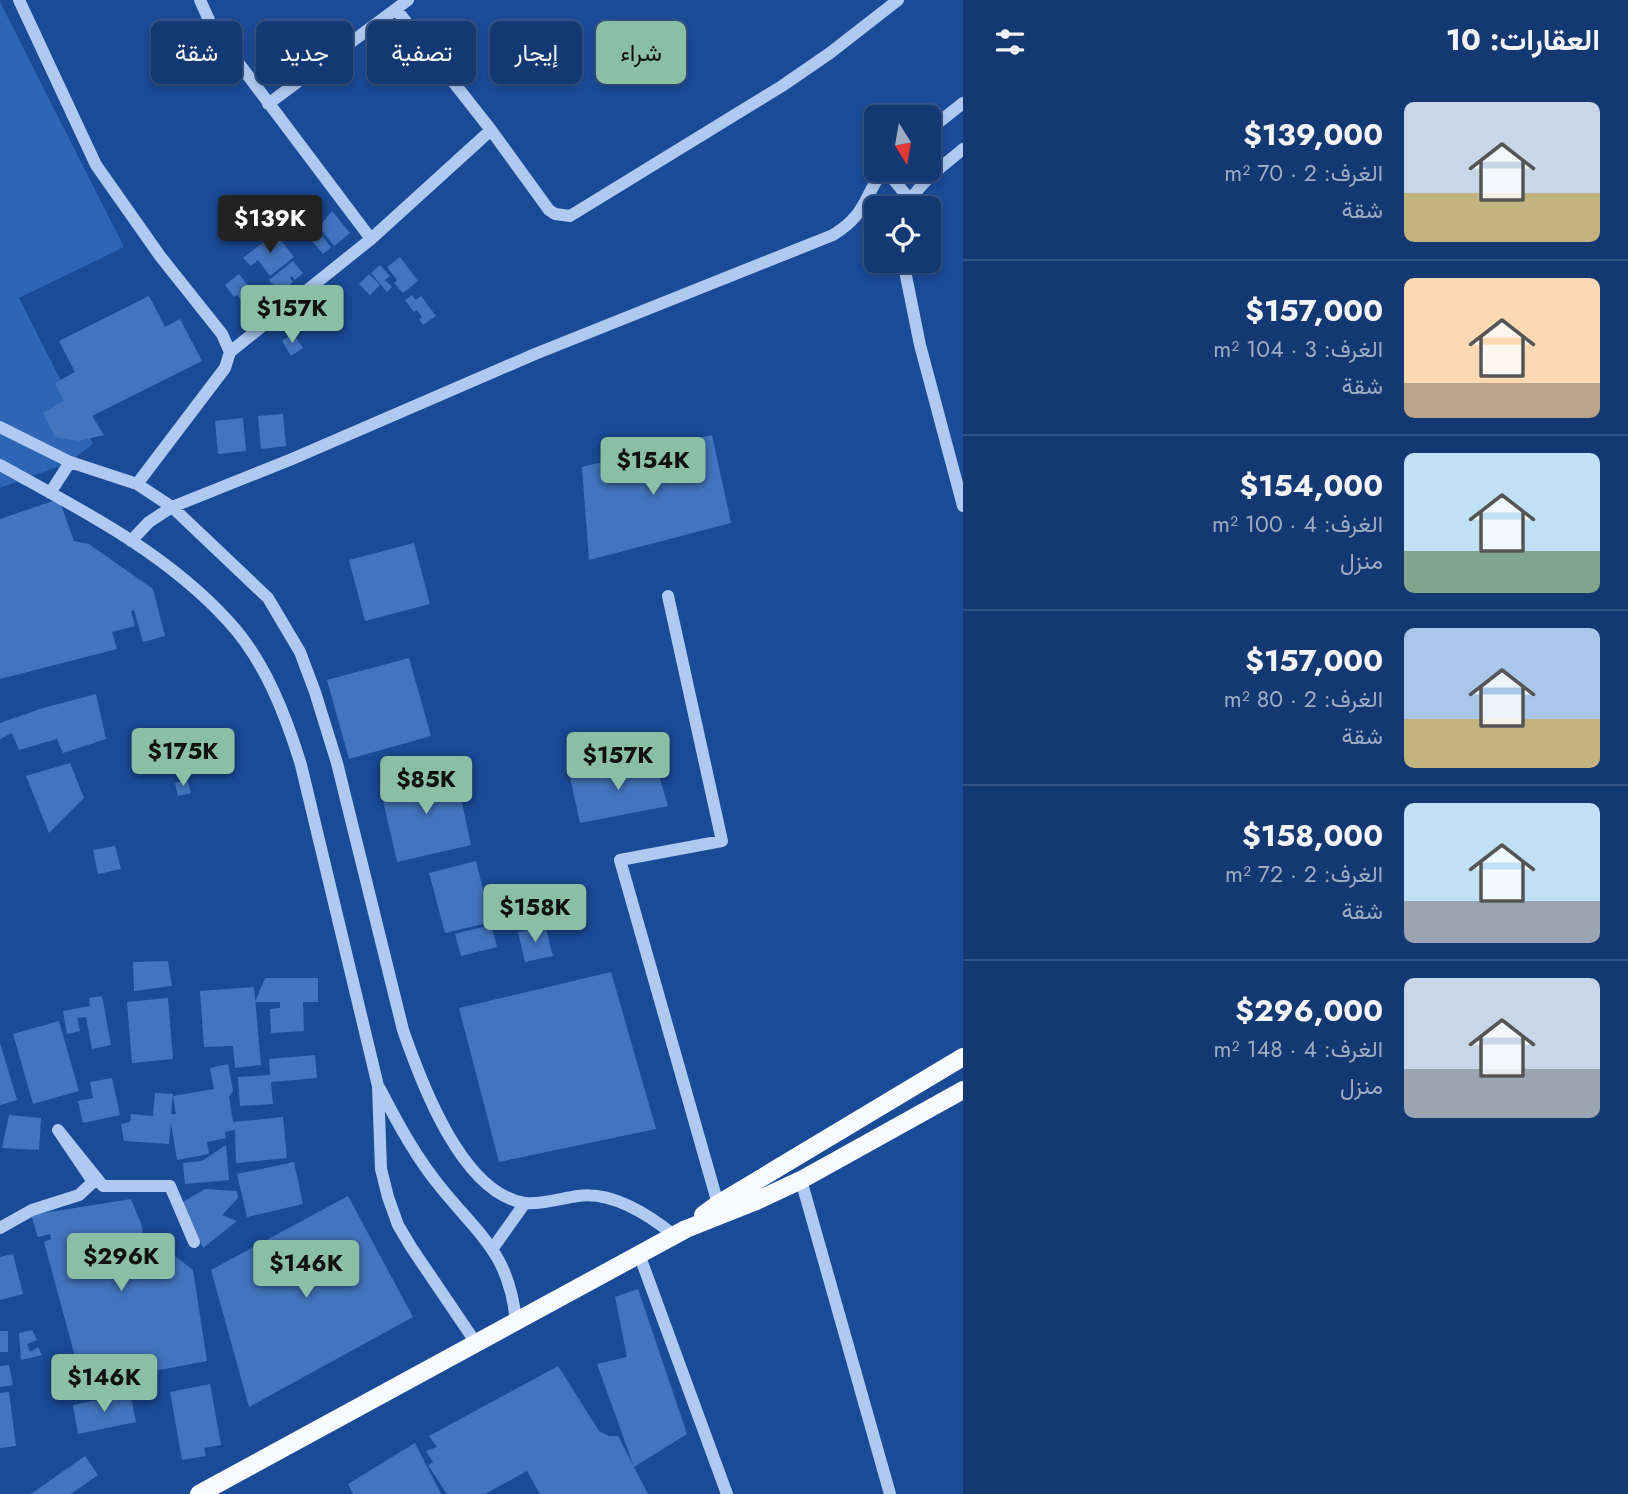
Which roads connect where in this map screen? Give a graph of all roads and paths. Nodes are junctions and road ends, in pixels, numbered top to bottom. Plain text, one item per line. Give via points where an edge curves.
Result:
1 (19, 0) edge
2 (200, 0) edge
3 (408, 0) edge
4 (898, 0) edge
5 (396, 9) junction
6 (963, 103) edge
7 (268, 104) junction
8 (942, 120) edge
9 (491, 130) junction
10 (963, 149) edge
11 (875, 182) edge
12 (914, 196) edge
13 (371, 239) junction
14 (905, 273) edge
15 (230, 352) junction
16 (0, 427) edge
17 (70, 462) junction
18 (0, 465) edge
19 (137, 484) junction
20 (50, 493) junction
21 (963, 506) edge
22 (172, 507) junction
23 (131, 541) junction
24 (668, 596) dead end
25 (963, 1056) edge
26 (378, 1086) junction
27 (963, 1090) edge
28 (801, 1180) junction
29 (525, 1203) junction
30 (718, 1204) junction
31 (0, 1228) edge
32 (680, 1232) junction
33 (194, 1242) dead end
34 (493, 1248) junction
35 (639, 1254) junction
36 (516, 1321) junction
37 (476, 1343) junction
38 (200, 1494) edge
39 (727, 1494) edge
40 (890, 1494) edge

1 - 15 street via 96,165 222,334
2 - 7 street via 213,29
3 - 5 street
4 - 9 street via 782,86 570,216 550,210
5 - 7 street
5 - 9 street
6 - 8 street
7 - 13 street
9 - 13 street
10 - 12 street
11 - 22 street via 864,208 833,235
13 - 15 street
14 - 21 street
15 - 19 street via 225,368
16 - 17 street
17 - 19 street
17 - 20 street
18 - 20 street
19 - 22 street
20 - 23 street
22 - 23 street
22 - 29 street via 268,598 300,652 337,763 403,1030 433,1110 474,1171 499,1193
23 - 26 street via 180,577 230,623 279,705 301,765
24 - 30 street via 722,841 620,860
25 - 30 main road
26 - 34 street via 418,1157
26 - 37 street via 381,1169 391,1207 411,1247
27 - 28 main road
28 - 32 main road
28 - 40 street
29 - 32 street via 582,1195 608,1199
29 - 34 street
30 - 32 main road
31 - 33 street via 32,1210 79,1195 93,1182 58,1130 103,1186 170,1186
32 - 35 main road
34 - 36 street via 509,1284
35 - 36 main road
35 - 39 street
36 - 37 main road
37 - 38 main road

